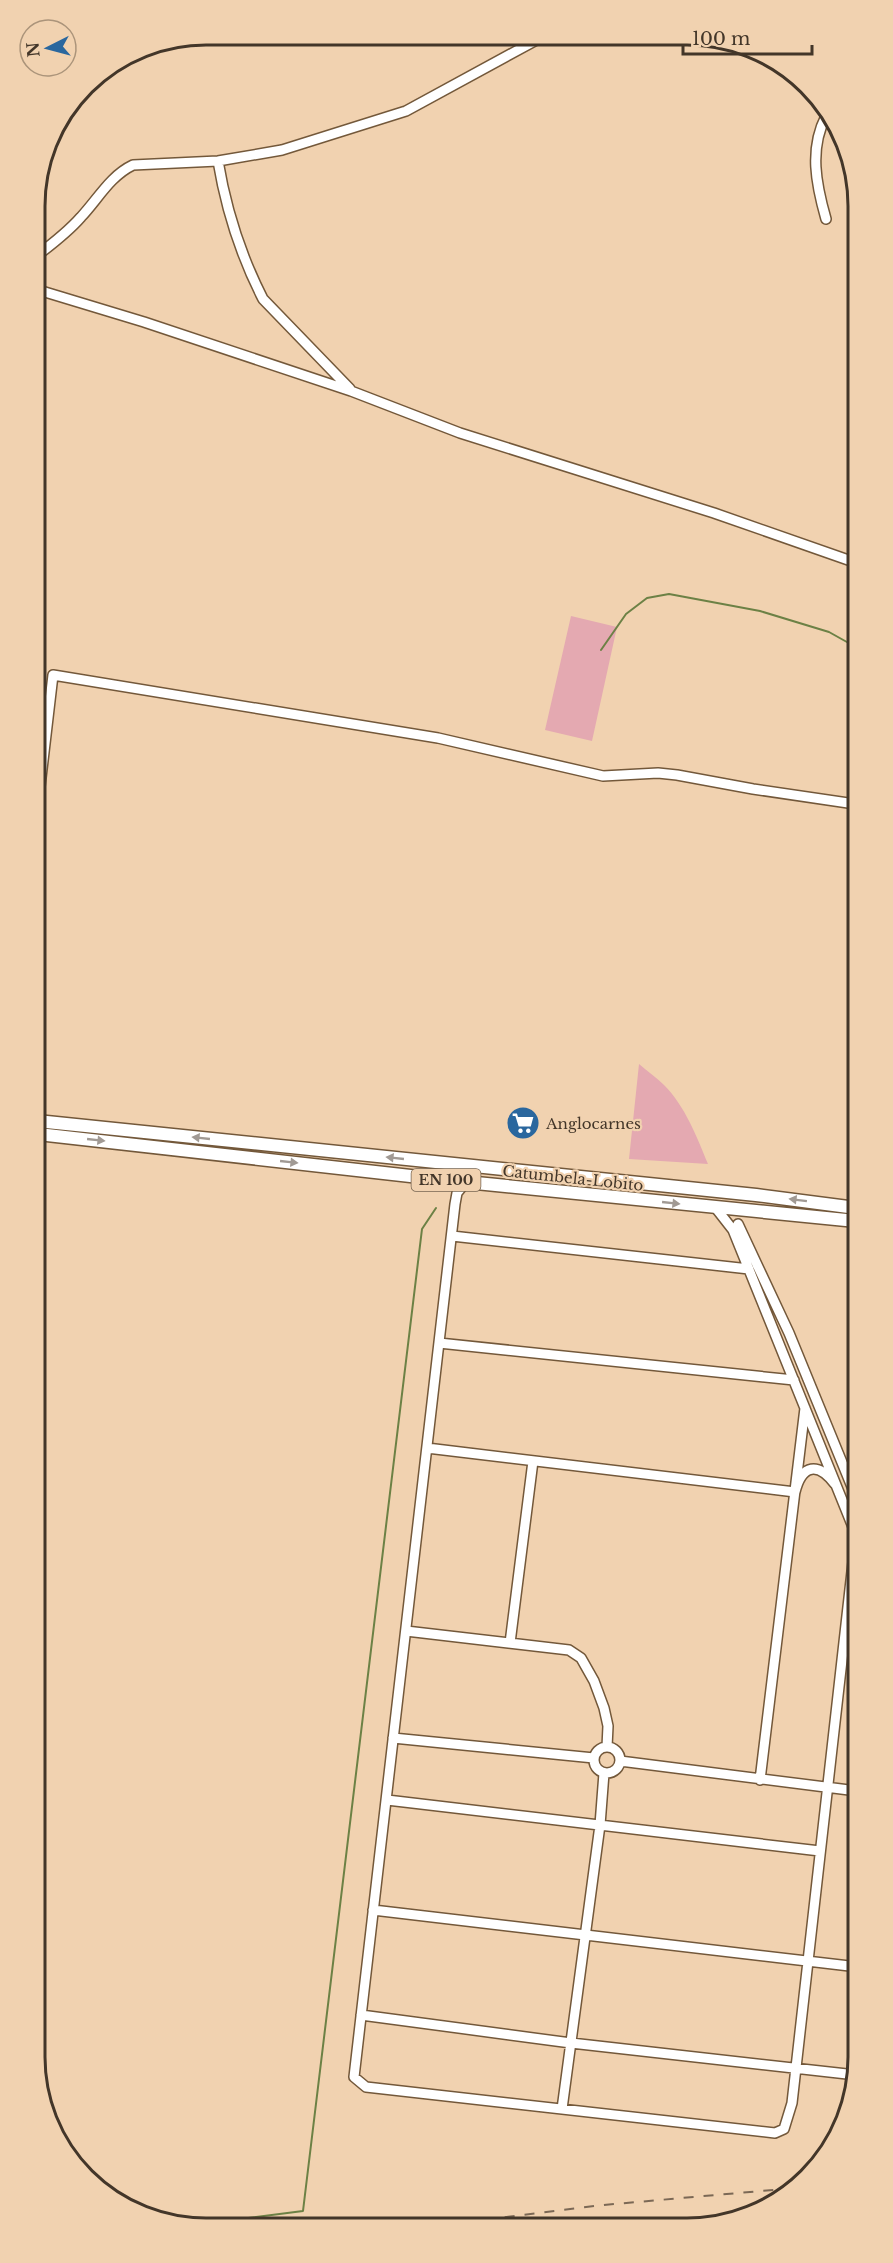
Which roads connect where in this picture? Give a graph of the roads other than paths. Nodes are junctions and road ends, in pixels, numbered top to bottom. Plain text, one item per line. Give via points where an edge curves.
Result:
1 (527, 45) edge
2 (823, 121) edge
3 (218, 161) junction
4 (826, 219) dead end
5 (45, 249) edge
6 (45, 293) edge
7 (351, 391) junction
8 (848, 560) edge
9 (45, 744) edge
10 (848, 803) edge
11 (45, 1121) edge
12 (45, 1135) edge
13 (446, 1180) junction
14 (466, 1182) junction
15 (455, 1204) junction
16 (715, 1207) junction
17 (848, 1207) edge
18 (744, 1208) junction
19 (848, 1220) edge
20 (738, 1224) junction
21 (452, 1236) junction
22 (736, 1237) junction
23 (749, 1269) junction
24 (439, 1343) junction
25 (794, 1380) junction
26 (805, 1408) junction
27 (427, 1448) junction
28 (533, 1461) junction
29 (848, 1479) edge
30 (835, 1484) junction
31 (795, 1492) junction
32 (848, 1517) edge
33 (848, 1609) edge
34 (847, 1618) joint
35 (406, 1631) junction
36 (510, 1643) junction
37 (393, 1738) junction
38 (607, 1747) junction
39 (594, 1758) junction
40 (620, 1761) junction
41 (604, 1773) junction
42 (760, 1780) junction
43 (827, 1788) junction
44 (848, 1790) edge
45 (387, 1800) junction
46 (600, 1826) junction
47 (820, 1851) junction
48 (373, 1910) junction
49 (585, 1935) junction
50 (807, 1961) junction
51 (848, 1966) edge
52 (361, 2015) junction
53 (571, 2043) junction
54 (795, 2068) junction
55 (847, 2074) edge
56 (562, 2109) junction

1 - 3 street via 406,111 282,150
2 - 4 street via 815,162
3 - 5 street via 133,165 123,170 84,215
3 - 7 street via 224,200 263,299
6 - 7 street
7 - 8 street via 460,434 714,513
9 - 10 street via 53,675 438,738 603,776 677,775
17 -> 11 main road, Catumbela-Lobito / EN 100
12 -> 13 main road, Catumbela-Lobito / EN 100
13 - 14 main road, Catumbela-Lobito / EN 100
13 - 15 street
14 - 15 street via 457,1193
14 -> 16 main road, Catumbela-Lobito / EN 100
15 - 21 street
16 - 18 main road, Catumbela-Lobito / EN 100
16 - 22 street
18 - 19 main road, Catumbela-Lobito / EN 100
18 - 20 street
20 - 22 street
20 - 29 street via 789,1333
21 - 23 street
21 - 24 street
22 - 23 street
23 - 25 street
24 - 25 street
24 - 27 street
25 - 26 street
26 - 30 street
26 - 31 street
27 - 28 street
27 - 35 street
28 - 31 street
28 - 36 street
30 - 31 street via 821,1469 814,1469 800,1477
30 - 32 street
31 - 42 street
33 - 34 street
34 - 43 street
35 - 36 street
35 - 37 street
36 - 38 street via 568,1650 582,1658 604,1708
37 - 39 street
37 - 45 street
38 - 39 street
38 - 40 street via 618,1753
39 - 41 street via 595,1766
40 - 41 street via 616,1769
40 - 42 street
41 - 46 street
42 - 43 street
43 - 44 street
43 - 47 street
45 - 46 street
45 - 48 street
46 - 47 street
46 - 49 street
47 - 50 street
48 - 49 street
48 - 52 street
49 - 50 street
49 - 53 street
50 - 51 street
50 - 54 street
52 - 53 street
52 - 56 street via 354,2077 366,2087
53 - 54 street
53 - 56 street
54 - 55 street
54 - 56 street via 789,2117 784,2129 775,2133

